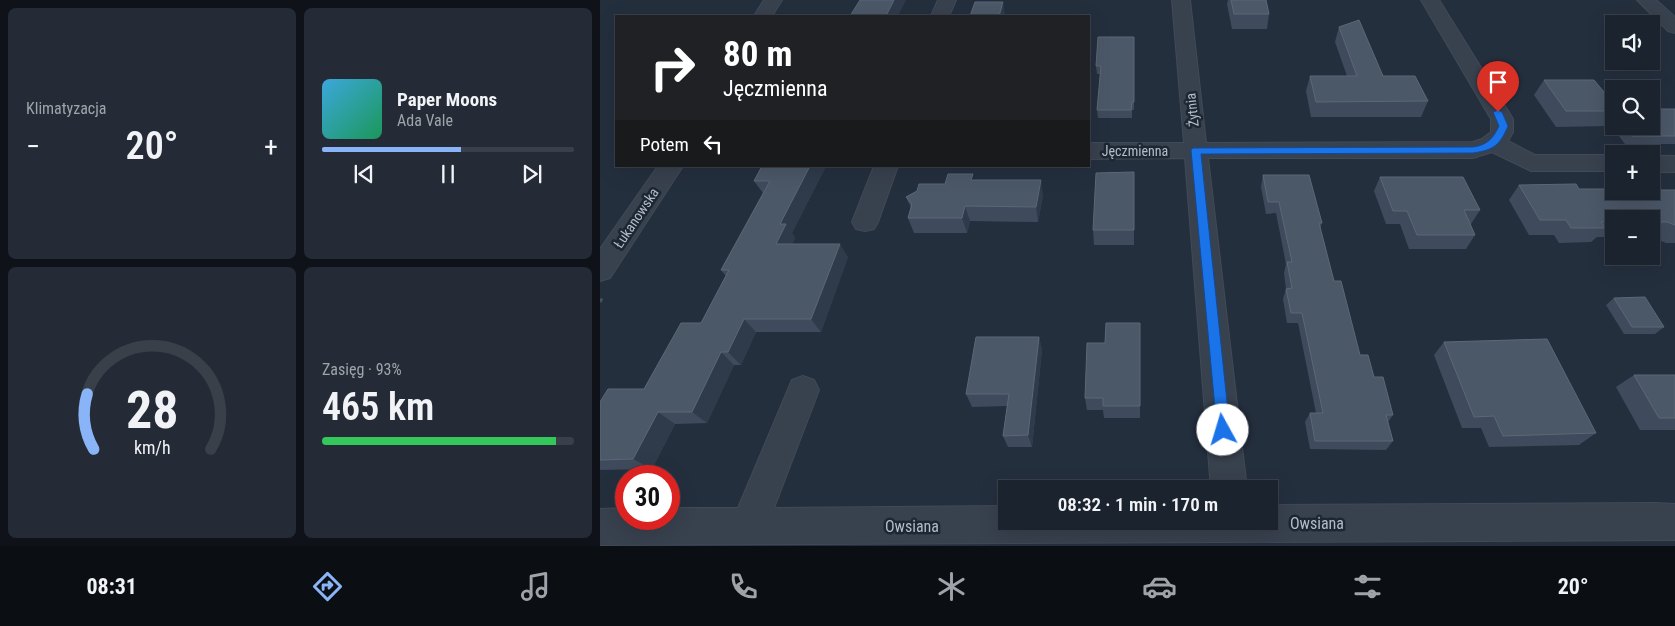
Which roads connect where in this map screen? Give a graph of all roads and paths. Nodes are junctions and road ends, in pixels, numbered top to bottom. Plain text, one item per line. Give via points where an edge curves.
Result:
1 (773, 0) edge
2 (947, 0) edge
3 (1181, 0) edge
4 (1430, 0) edge
5 (1646, 0) edge
6 (764, 15) edge
7 (940, 15) edge
8 (1675, 28) edge
9 (1494, 144) junction
10 (1196, 150) junction
11 (1090, 151) edge
12 (1605, 163) edge
13 (1660, 164) edge
14 (1675, 164) edge
15 (669, 167) edge
16 (886, 167) edge
17 (865, 222) dead end
18 (600, 270) edge
19 (803, 390) dead end
20 (1228, 480) edge
21 (1675, 522) edge
22 (600, 527) edge
23 (1278, 529) edge
24 (1233, 530) edge
25 (744, 536) edge

1 - 6 street
2 - 7 street
3 - 10 street, Żytnia
4 - 9 street via 1502,119 1504,126
5 - 8 street
9 - 10 street, Jęczmienna via 1473,150
9 - 12 street via 1531,163
10 - 11 street, Jęczmienna
10 - 20 street, Żytnia
13 - 14 street
15 - 18 street, Łukanowska
16 - 17 street
19 - 25 street
21 - 23 street, Owsiana
22 - 25 street, Owsiana
24 - 25 street, Owsiana

